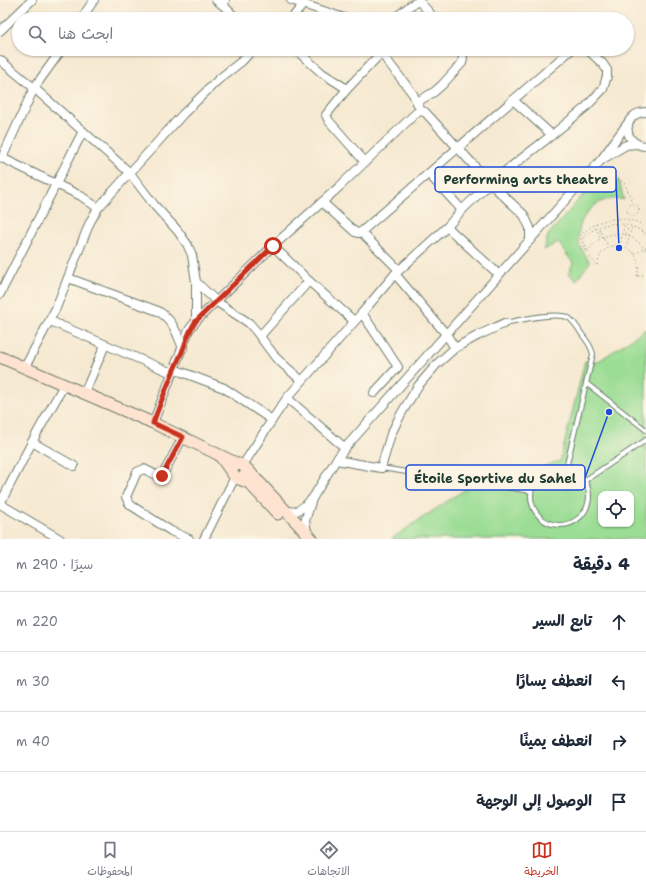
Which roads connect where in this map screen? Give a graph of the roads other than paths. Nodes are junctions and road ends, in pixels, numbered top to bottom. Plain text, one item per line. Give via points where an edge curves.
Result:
1 (94, 0) edge
2 (216, 0) edge
3 (291, 0) edge
4 (26, 2) edge
5 (225, 3) edge
6 (303, 5) junction
7 (17, 12) edge
8 (86, 12) edge
9 (232, 12) edge
10 (296, 12) edge
11 (325, 12) edge
12 (402, 12) edge
13 (429, 12) edge
14 (12, 18) edge
15 (0, 31) edge
16 (57, 56) edge
17 (247, 56) edge
18 (303, 56) edge
19 (375, 56) edge
20 (383, 56) edge
21 (462, 56) edge
22 (564, 56) edge
23 (594, 56) edge
24 (0, 60) edge
25 (34, 88) junction
26 (348, 89) junction
27 (513, 100) junction
28 (417, 102) junction
29 (421, 111) junction
30 (646, 112) edge
31 (630, 120) junction
32 (83, 132) junction
33 (552, 135) junction
34 (636, 144) junction
35 (646, 146) edge
36 (457, 148) junction
37 (1, 159) edge
38 (365, 162) junction
39 (599, 162) junction
40 (129, 172) junction
41 (428, 174) junction
42 (490, 183) junction
43 (56, 184) junction
44 (322, 202) junction
45 (98, 208) junction
46 (462, 210) junction
47 (447, 227) junction
48 (361, 232) junction
49 (530, 240) junction
50 (273, 246) junction
51 (494, 270) dead end
52 (397, 272) junction
53 (68, 278) junction
54 (3, 280) edge
55 (309, 281) junction
56 (196, 282) junction
57 (0, 294) edge
58 (216, 302) junction
59 (362, 313) junction
60 (50, 321) junction
61 (196, 321) junction
62 (354, 321) junction
63 (505, 323) joint
64 (446, 334) junction
65 (260, 336) junction
66 (105, 345) junction
67 (183, 348) junction
68 (455, 348) junction
69 (0, 357) edge
70 (25, 367) junction
71 (173, 371) junction
72 (302, 381) junction
73 (586, 383) junction
74 (64, 385) junction
75 (374, 393) dead end
76 (84, 394) junction
77 (287, 398) junction
78 (272, 420) junction
79 (153, 423) junction
80 (646, 430) edge
81 (183, 437) junction
82 (646, 440) edge
83 (32, 442) junction
84 (345, 448) junction
85 (336, 460) junction
86 (74, 466) dead end
87 (381, 468) junction
88 (566, 468) junction
89 (239, 471) junction
90 (584, 481) junction
91 (531, 491) junction
92 (312, 499) junction
93 (0, 504) edge
94 (283, 508) junction
95 (307, 538) edge
96 (60, 539) edge
97 (189, 539) edge
98 (204, 539) edge

1 - 8 street
2 - 5 street
3 - 6 street
4 - 7 street
5 - 9 street
6 - 10 street
6 - 11 street
12 - 13 street via 419,1
14 - 15 street
16 - 25 street
17 - 40 street via 183,114
18 - 26 street
19 - 26 street
20 - 28 street via 403,79
21 - 28 street via 462,63 442,85
22 - 27 street
23 - 33 street via 607,70 603,88 586,107
24 - 25 street
25 - 32 street
25 - 37 street
26 - 38 street via 327,112 327,118
27 - 33 street
27 - 36 street
28 - 29 street
29 - 36 street via 425,112
29 - 38 street
30 - 31 street via 639,113
31 - 34 street via 628,134
31 - 39 street
32 - 40 street
32 - 43 street
33 - 42 street
34 - 35 street
34 - 39 street via 626,144
36 - 41 street
36 - 42 street
37 - 43 street
38 - 44 street
39 - 49 street
40 - 45 street
40 - 56 street via 187,244 192,255
41 - 46 street
41 - 48 street
42 - 46 street
42 - 49 street via 524,215 530,228
43 - 45 street
43 - 54 street
44 - 48 street via 355,232
44 - 50 street
45 - 53 street
46 - 47 street
47 - 51 street
47 - 52 street
48 - 52 street
49 - 64 street
50 - 55 street
50 - 58 street
52 - 59 street
52 - 64 street
53 - 60 street
53 - 67 street via 167,317 173,324
54 - 57 street
55 - 62 street
55 - 65 street
56 - 58 street
56 - 61 street
58 - 61 street
58 - 65 street via 249,323
59 - 62 street
59 - 75 street via 398,367
60 - 66 street
60 - 70 street
61 - 67 street via 189,330
62 - 72 street
63 - 68 street
63 - 73 lane via 552,316 569,318 592,347 593,354
64 - 68 street
64 - 84 street
65 - 72 street via 276,358
66 - 71 street
66 - 76 street
67 - 71 street
68 - 87 street via 418,386 391,434
69 - 70 main road
70 - 74 main road
71 - 78 street via 224,388
71 - 79 street
72 - 77 street
73 - 80 lane
73 - 88 lane
74 - 76 main road
74 - 83 street
76 - 79 main road
77 - 78 street
77 - 84 street
78 - 89 street
79 - 81 main road
81 - 89 main road via 219,455
81 - 97 street via 162,476 144,469 139,470 126,497 132,506 171,531
82 - 90 lane
83 - 86 street
83 - 93 street
84 - 85 street
85 - 87 street
85 - 92 street
87 - 91 lane
88 - 90 lane via 577,473
88 - 91 lane via 544,472 536,480
89 - 94 main road
89 - 95 main road
89 - 98 street
90 - 91 lane via 588,503 575,521 564,525 553,525 535,512
92 - 94 street via 298,511
92 - 95 street via 305,521
93 - 96 street
94 - 95 main road

